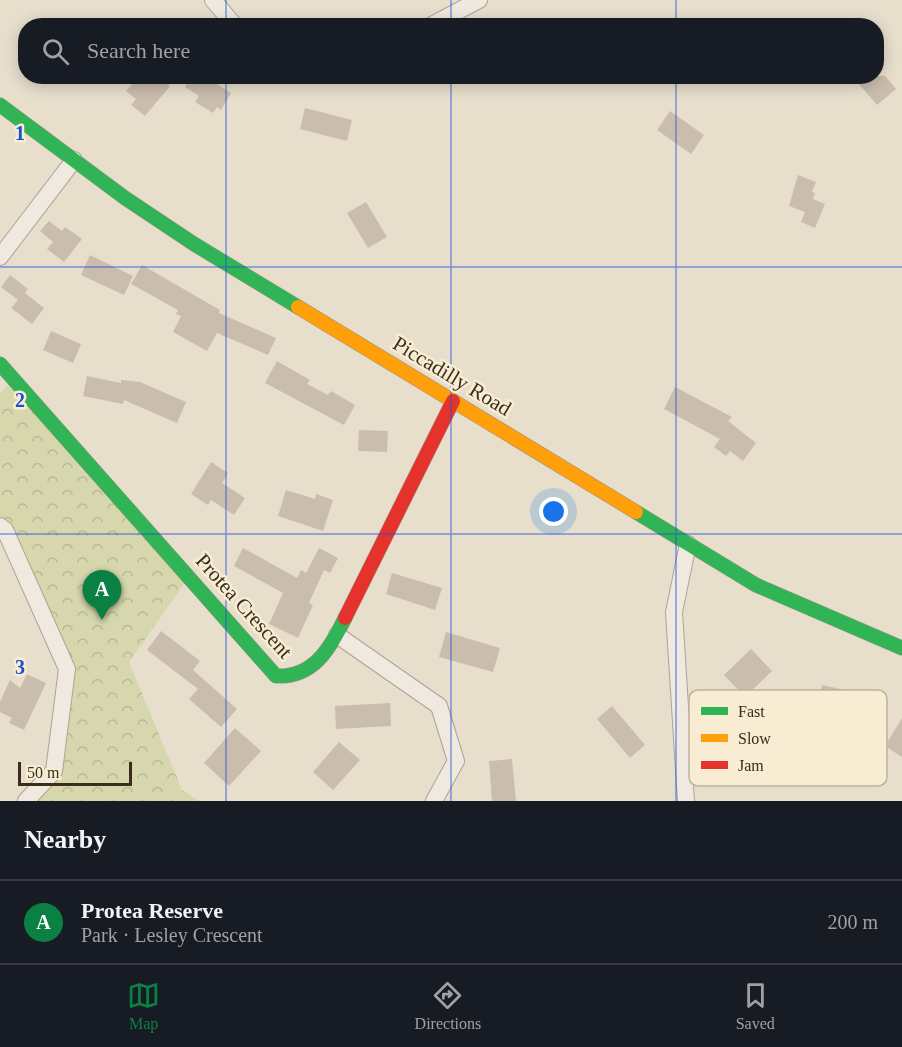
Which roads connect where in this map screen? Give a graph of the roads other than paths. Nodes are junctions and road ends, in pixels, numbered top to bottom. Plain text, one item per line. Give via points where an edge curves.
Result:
1 (213, 0) edge
2 (479, 0) edge
3 (228, 18) edge
4 (445, 18) edge
5 (0, 105) edge
6 (74, 160) junction
7 (0, 257) edge
8 (0, 364) edge
9 (453, 401) junction
10 (0, 526) edge
11 (688, 544) junction
12 (337, 635) junction
13 (902, 648) edge
14 (26, 801) edge
15 (434, 801) edge
16 (686, 801) edge

1 - 3 street
2 - 4 street
5 - 6 main road, Piccadilly Road
6 - 7 street
6 - 9 main road, Piccadilly Road via 194,244
8 - 12 main road, Protea Crescent via 276,676 292,678 314,668
9 - 11 main road, Piccadilly Road
9 - 12 main road, Protea Crescent
10 - 14 street via 67,669 54,771
11 - 13 main road, Piccadilly Road via 756,585
11 - 16 street via 674,612
12 - 15 street via 439,706 456,761

